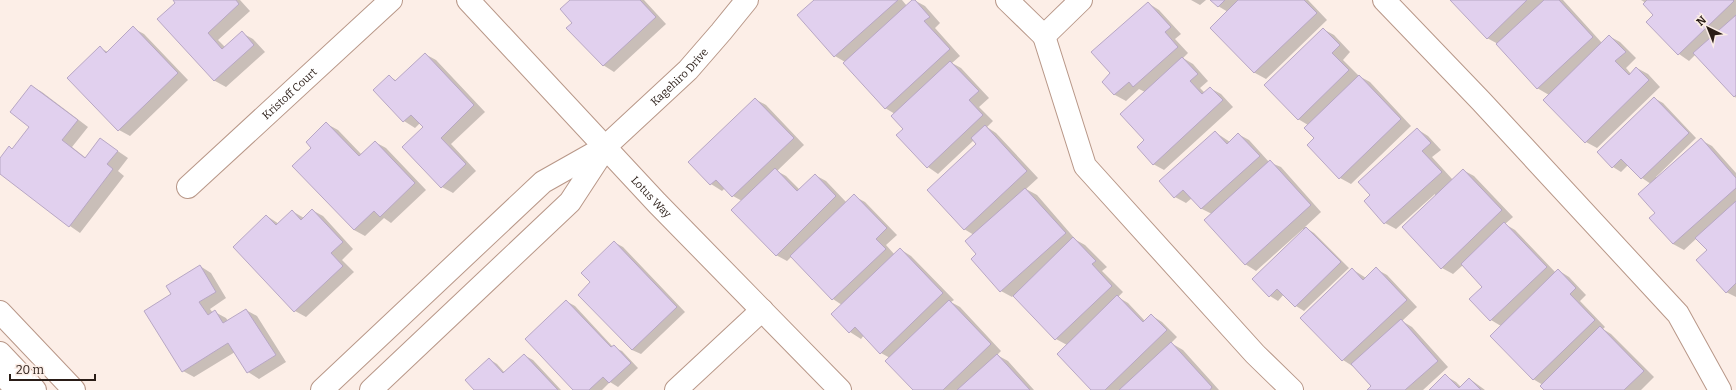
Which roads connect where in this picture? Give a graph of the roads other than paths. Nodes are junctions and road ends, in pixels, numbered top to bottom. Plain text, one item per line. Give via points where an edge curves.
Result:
1 (391, 0) edge
2 (468, 0) edge
3 (747, 0) edge
4 (1007, 0) edge
5 (1081, 0) edge
6 (1384, 0) edge
7 (1044, 36) junction
8 (605, 147) junction
9 (188, 187) dead end
10 (762, 310) junction
11 (0, 312) edge
12 (0, 353) edge
13 (0, 372) edge
14 (17, 390) edge
15 (35, 390) edge
16 (74, 390) edge
17 (322, 390) edge
18 (371, 390) edge
19 (676, 390) edge
20 (840, 390) edge
21 (1292, 390) edge
22 (1720, 390) edge

1 - 9 street, Kristoff Court
2 - 8 street, Lotus Way
3 - 8 street, Kagehiro Drive via 688,70
4 - 7 street
5 - 7 street
6 - 22 street via 1678,314
7 - 21 street via 1085,166 1255,354
8 - 10 street, Lotus Way
8 - 17 street via 543,182
8 - 18 street via 570,202
10 - 19 street
10 - 20 street, Lotus Way
11 - 16 street
12 - 15 street
13 - 14 street

